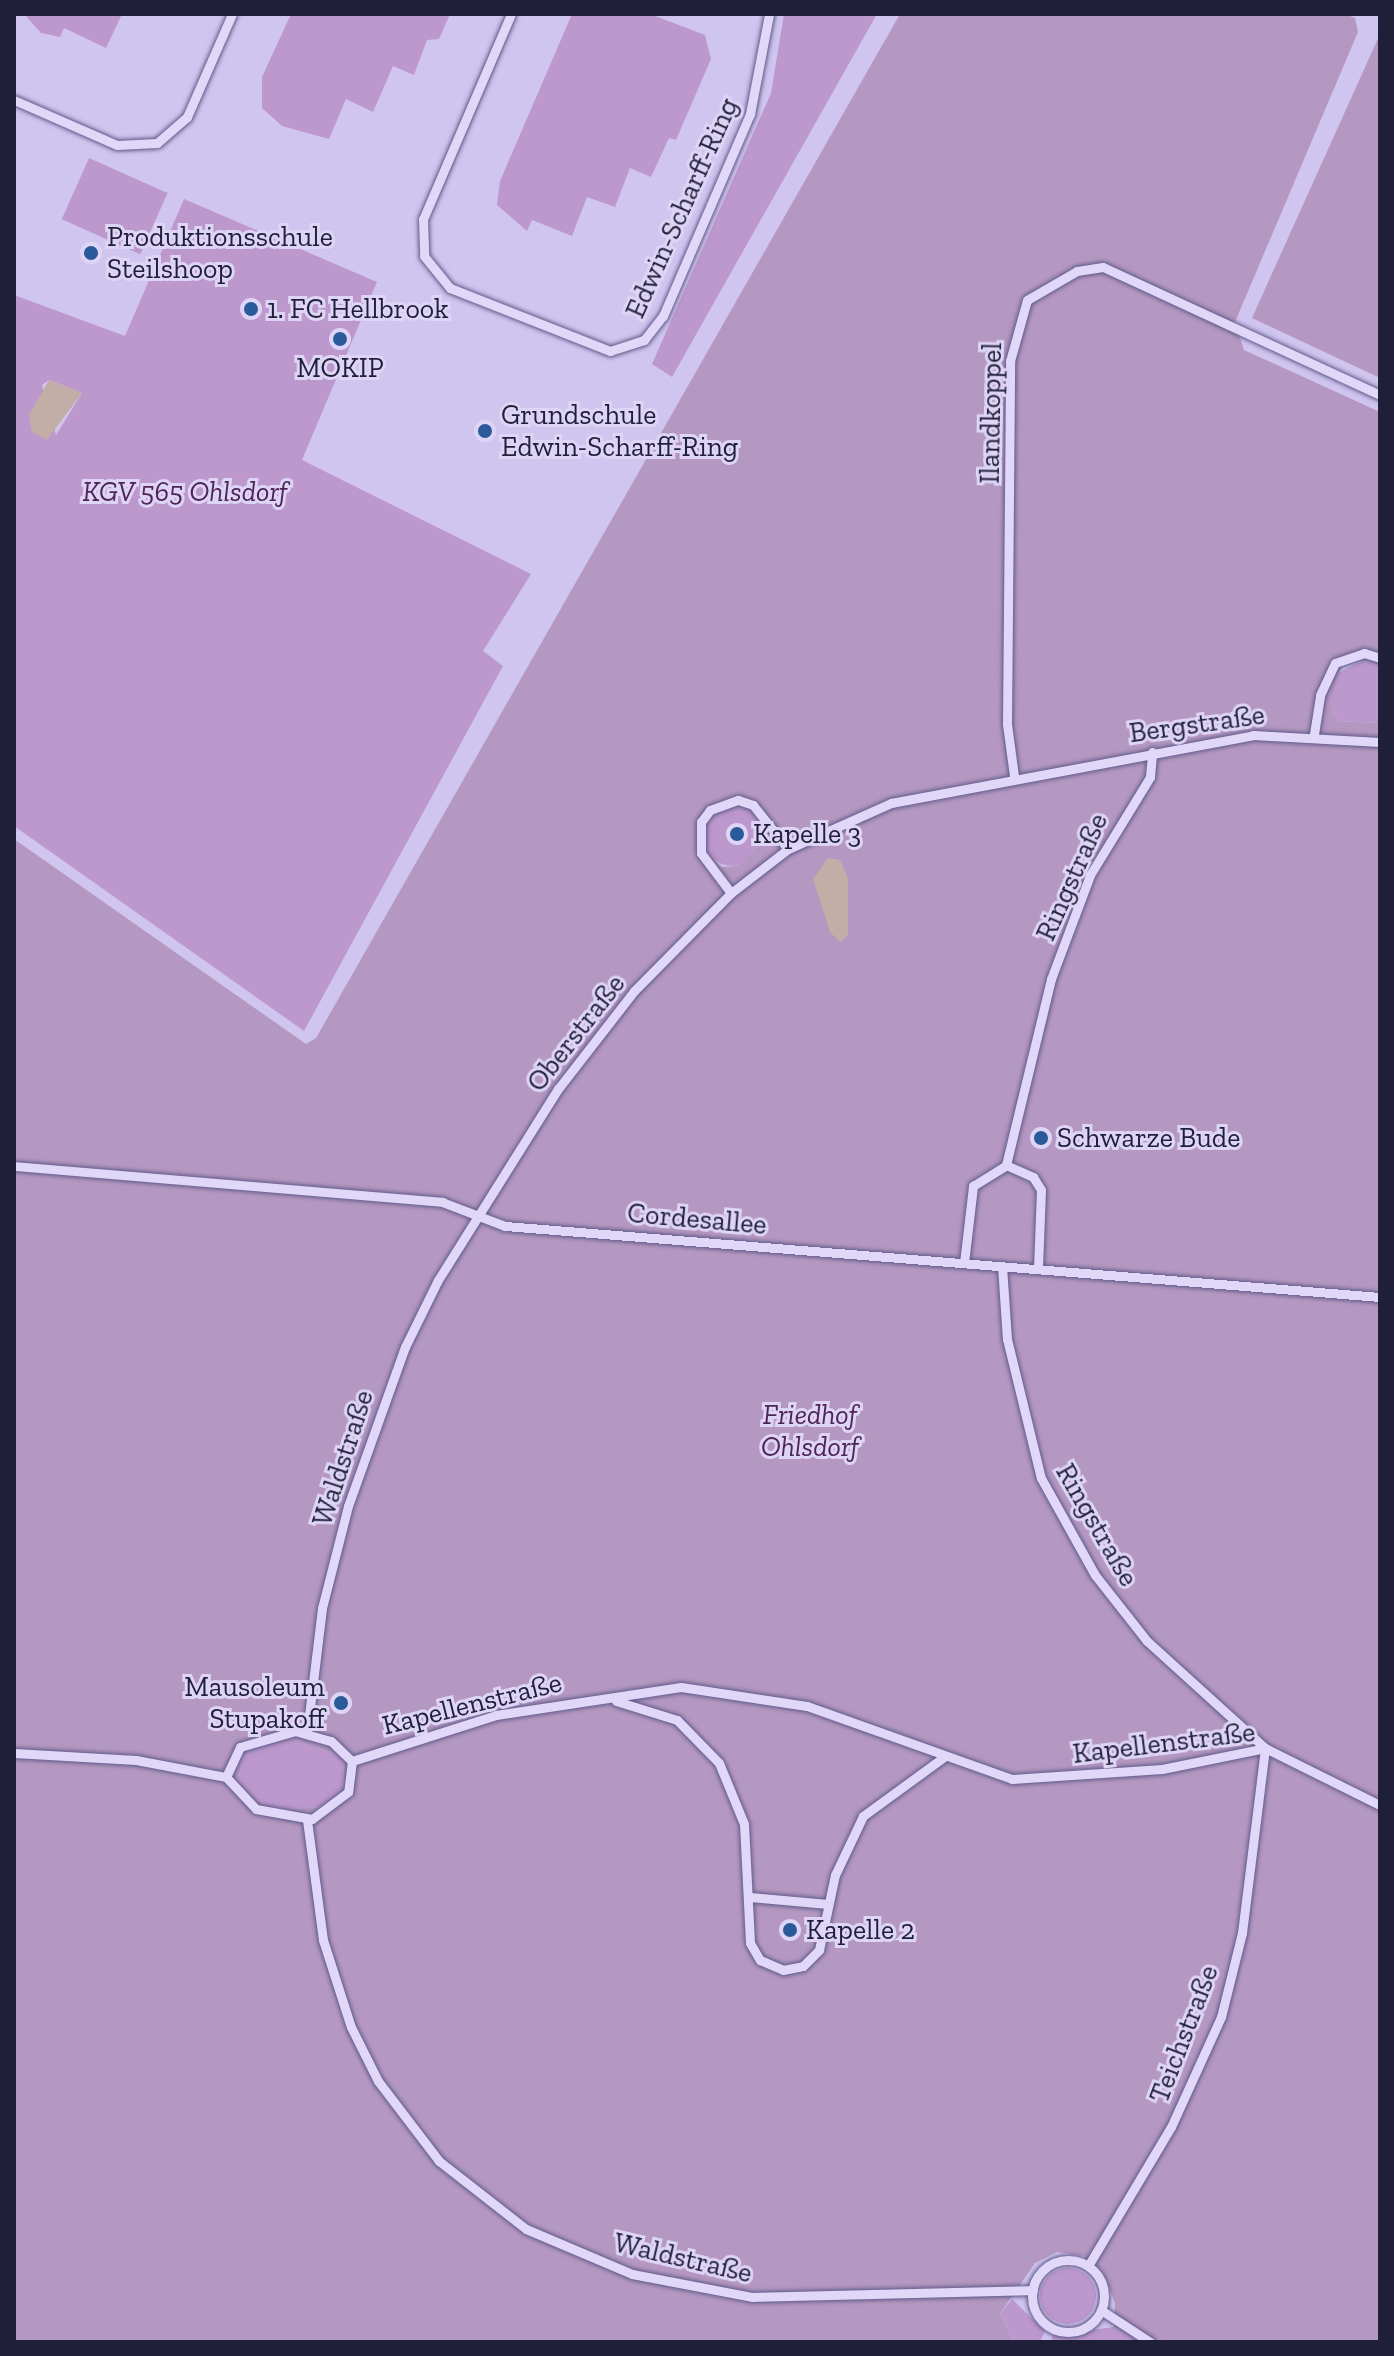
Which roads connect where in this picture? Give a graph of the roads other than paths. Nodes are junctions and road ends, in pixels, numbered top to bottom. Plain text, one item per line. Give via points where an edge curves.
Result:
1 (232, 14) edge
2 (511, 14) edge
3 (769, 14) edge
4 (14, 100) edge
5 (1380, 395) edge
6 (1380, 658) edge
7 (1314, 734) junction
8 (1380, 742) edge
9 (1152, 752) junction
10 (1086, 762) joint
11 (1014, 776) junction
12 (788, 849) junction
13 (731, 893) junction
14 (1006, 1165) junction
15 (14, 1166) edge
16 (474, 1215) junction
17 (964, 1263) junction
18 (1002, 1266) junction
19 (1038, 1269) junction
20 (1380, 1297) edge
21 (605, 1699) junction
22 (307, 1732) junction
23 (1265, 1748) junction
24 (14, 1753) edge
25 (944, 1757) junction
26 (352, 1761) junction
27 (226, 1777) junction
28 (1380, 1805) edge
29 (307, 1820) junction
30 (750, 1897) junction
31 (828, 1904) junction
32 (1088, 2266) junction
33 (1033, 2290) junction
34 (1101, 2310) junction
35 (1150, 2342) edge

1 - 4 street via 187,117 157,143 117,145
2 - 3 street, Edwin-Scharff-Ring via 423,219 422,250 450,288 610,351 644,340 663,316 750,114
5 - 11 street, Ilandkoppel via 1103,267 1077,271 1027,300 1010,361 1007,724
6 - 7 street via 1364,653 1335,663 1320,695
7 - 8 street, Bergstraße
7 - 9 street, Bergstraße via 1253,735
9 - 10 street, Bergstraße
9 - 14 street, Ringstraße via 1150,777 1090,875 1050,982
10 - 11 street, Oberstraße
11 - 12 street, Oberstraße via 873,808
12 - 13 street, Oberstraße
12 - 13 street via 753,805 738,800 710,810 701,822 701,853
13 - 16 street, Oberstraße via 634,991
14 - 17 street via 973,1186
14 - 19 street via 1033,1177 1041,1190
15 - 16 street, Cordesallee via 442,1202
16 - 17 street, Cordesallee via 505,1226
16 - 22 street, Waldstraße via 405,1347 352,1495 322,1608
17 - 18 street, Cordesallee
18 - 19 street, Cordesallee
18 - 23 street, Ringstraße via 1010,1353 1049,1497 1147,1641
19 - 20 street, Cordesallee
21 - 25 street, Kapellenstraße via 681,1687 727,1688 807,1706
21 - 26 street, Kapellenstraße via 470,1721
21 - 30 street, Kapellenstraße via 677,1720 705,1741 744,1824
22 - 26 street
22 - 27 street via 258,1737 232,1756
23 - 25 street, Kapellenstraße via 1162,1769 1032,1780
23 - 28 street, Kapellenstraße
23 - 32 street, Teichstraße via 1242,1933 1221,2017 1171,2127
24 - 27 street via 122,1759
25 - 31 street, Kapellenstraße via 863,1816
26 - 29 street via 348,1792 328,1812
27 - 29 street via 256,1809
29 - 33 street, Waldstraße via 323,1940 351,2027 378,2081 439,2161 526,2229 632,2274 753,2297
30 - 31 street
30 - 31 street, Kapellenstraße via 753,1949 783,1970 803,1966 819,1950
32 - 33 street via 1056,2262
32 - 34 street via 1103,2288
33 - 34 street via 1035,2308 1054,2328 1086,2327
34 - 35 street

